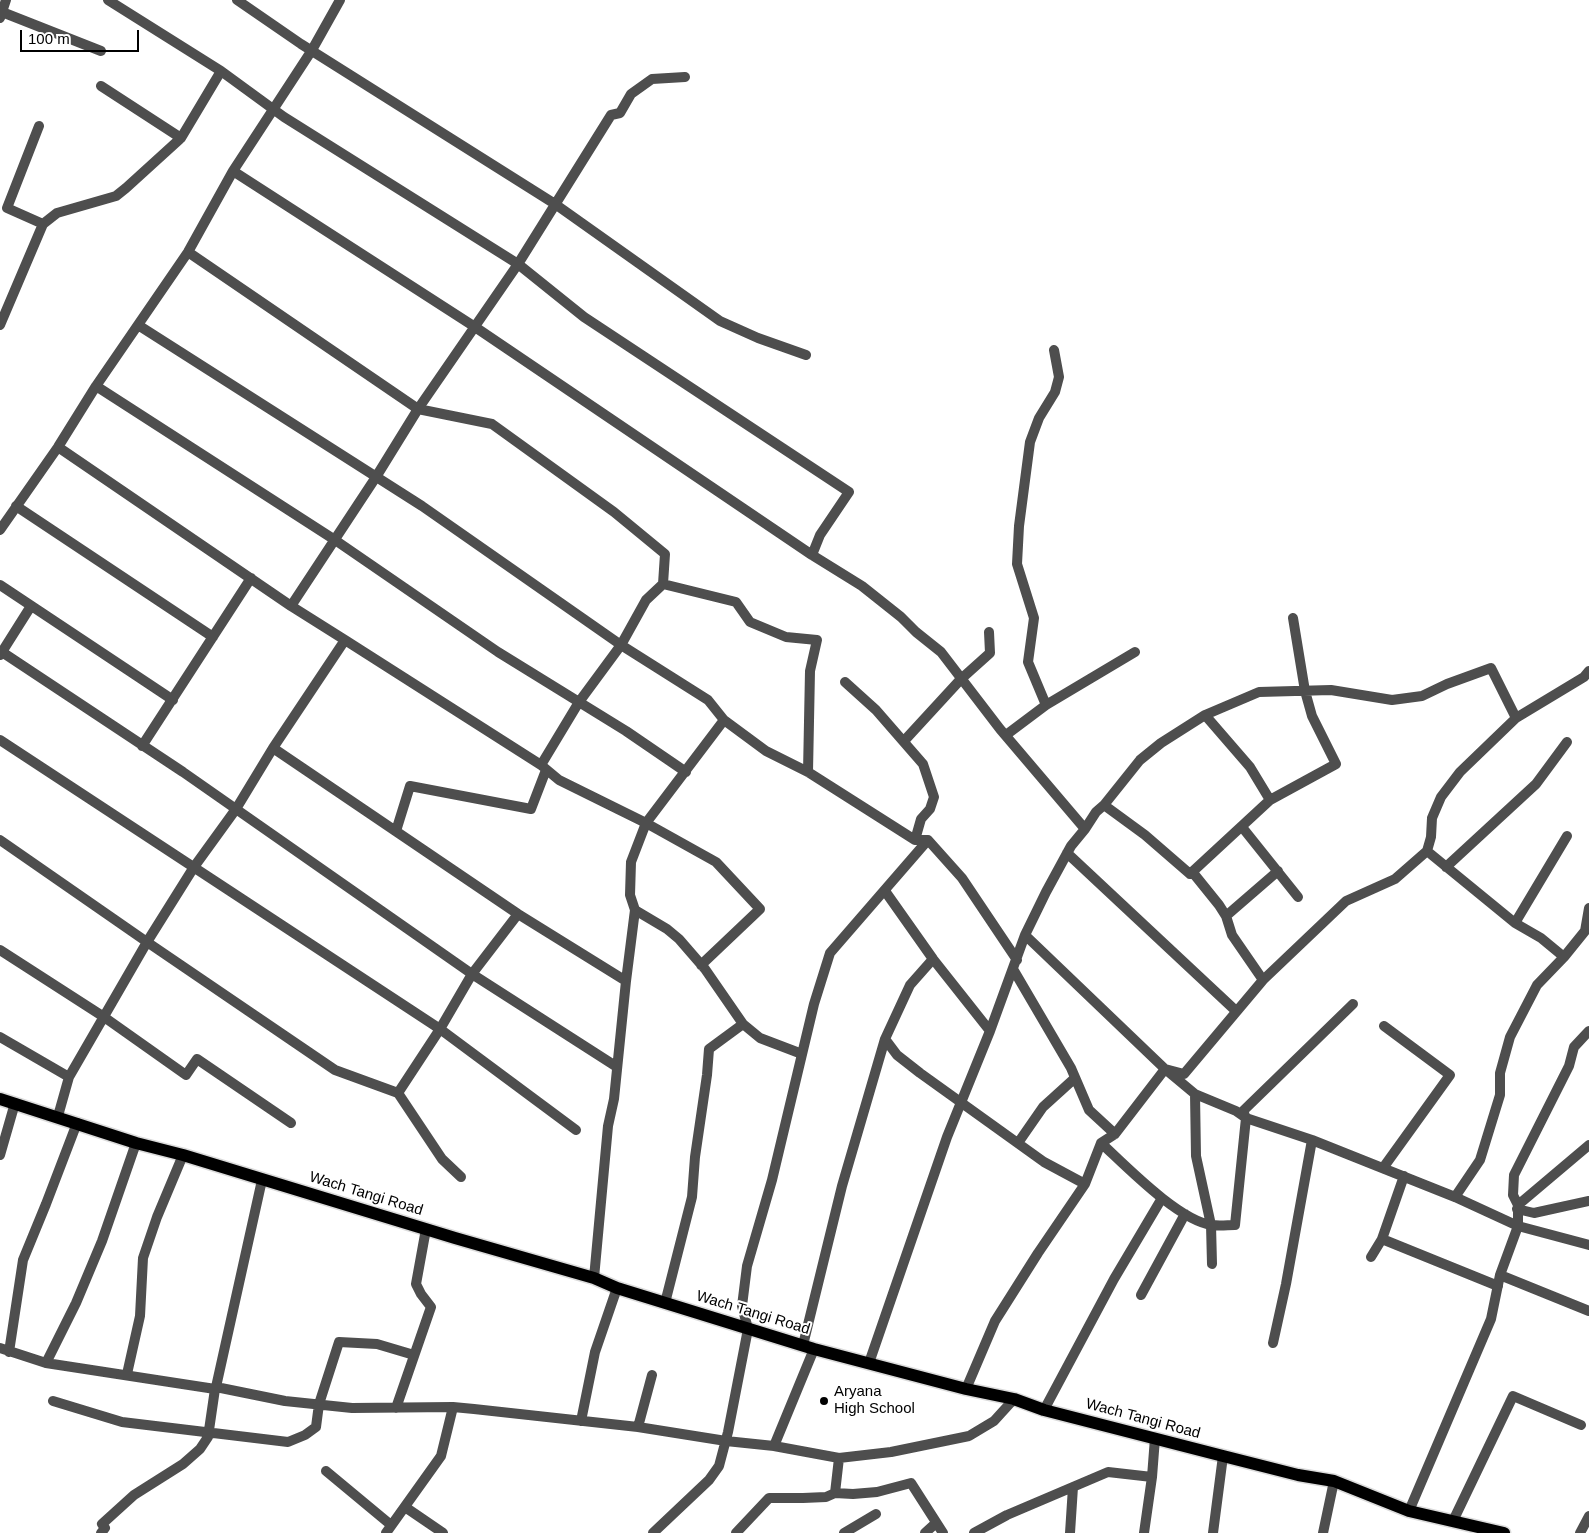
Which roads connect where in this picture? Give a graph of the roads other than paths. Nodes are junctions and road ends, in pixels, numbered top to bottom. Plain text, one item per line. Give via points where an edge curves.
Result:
1 (6, 0) edge
2 (108, 0) edge
3 (237, 0) edge
4 (340, 0) edge
5 (1, 15) edge
6 (312, 50) junction
7 (102, 51) dead end
8 (221, 71) junction
9 (685, 77) dead end
10 (101, 86) dead end
11 (274, 109) junction
12 (39, 126) dead end
13 (181, 138) junction
14 (233, 171) junction
15 (555, 204) junction
16 (43, 224) junction
17 (188, 252) junction
18 (518, 264) junction
19 (0, 325) edge
20 (138, 325) junction
21 (475, 327) junction
22 (1054, 350) dead end
23 (806, 355) dead end
24 (96, 386) junction
25 (418, 409) junction
26 (58, 447) junction
27 (376, 477) junction
28 (16, 506) junction
29 (0, 530) edge
30 (335, 540) junction
31 (812, 555) junction
32 (251, 578) junction
33 (663, 584) junction
34 (0, 585) edge
35 (31, 606) junction
36 (291, 606) junction
37 (1293, 618) dead end
38 (989, 632) dead end
39 (213, 637) junction
40 (346, 640) junction
41 (621, 645) junction
42 (1134, 652) dead end
43 (1, 654) edge
44 (1589, 671) edge
45 (961, 679) junction
46 (845, 682) dead end
47 (1305, 691) junction
48 (173, 700) junction
49 (579, 702) junction
50 (1046, 705) junction
51 (1205, 715) junction
52 (1516, 718) junction
53 (724, 720) junction
54 (1006, 734) junction
55 (0, 740) edge
56 (904, 741) junction
57 (1567, 742) dead end
58 (142, 746) junction
59 (273, 748) junction
60 (544, 768) junction
61 (686, 772) junction
62 (808, 772) junction
63 (1270, 800) junction
64 (1104, 805) junction
65 (236, 809) junction
66 (646, 823) junction
67 (1242, 826) junction
68 (1085, 830) junction
69 (396, 831) junction
70 (1567, 836) dead end
71 (0, 840) edge
72 (915, 840) junction
73 (928, 840) junction
74 (1427, 851) junction
75 (1067, 853) junction
76 (194, 867) junction
77 (1446, 868) junction
78 (1278, 871) junction
79 (1190, 874) junction
80 (885, 891) junction
81 (1298, 897) dead end
82 (1589, 908) edge
83 (635, 910) junction
84 (518, 914) junction
85 (1226, 916) junction
86 (1515, 922) junction
87 (1025, 935) junction
88 (147, 942) junction
89 (0, 950) edge
90 (1564, 957) junction
91 (933, 959) junction
92 (1015, 964) junction
93 (701, 965) junction
94 (472, 974) junction
95 (1263, 980) junction
96 (626, 981) junction
97 (1353, 1004) dead end
98 (1236, 1011) junction
99 (104, 1018) junction
100 (744, 1024) junction
101 (1384, 1026) dead end
102 (440, 1029) junction
103 (990, 1031) junction
104 (1589, 1031) edge
105 (0, 1037) edge
106 (885, 1039) junction
107 (802, 1054) junction
108 (617, 1066) junction
109 (1165, 1069) junction
110 (69, 1078) junction
111 (1075, 1078) junction
112 (398, 1092) junction
113 (1195, 1094) junction
114 (0, 1099) edge
115 (15, 1102) junction
116 (961, 1102) junction
117 (58, 1116) junction
118 (1246, 1118) junction
119 (77, 1123) junction
120 (291, 1123) dead end
121 (576, 1130) dead end
122 (1115, 1134) junction
123 (1312, 1140) junction
124 (136, 1143) junction
125 (1018, 1143) junction
126 (1101, 1143) junction
127 (1589, 1145) edge
128 (0, 1155) edge
129 (183, 1155) junction
130 (1383, 1168) junction
131 (1404, 1176) junction
132 (461, 1177) dead end
133 (262, 1180) junction
134 (1084, 1184) junction
135 (1455, 1196) junction
136 (1162, 1198) junction
137 (1589, 1200) edge
138 (1517, 1207) junction
139 (1185, 1214) junction
140 (1211, 1225) junction
141 (1518, 1226) junction
142 (426, 1229) junction
143 (1382, 1239) junction
144 (1589, 1245) edge
145 (1371, 1257) dead end
146 (1212, 1264) dead end
147 (1500, 1275) junction
148 (594, 1278) junction
149 (1498, 1286) junction
150 (617, 1288) junction
151 (1141, 1295) dead end
152 (665, 1303) junction
153 (1589, 1311) edge
154 (748, 1329) junction
155 (1273, 1343) dead end
156 (808, 1347) junction
157 (5, 1350) edge
158 (414, 1355) junction
159 (46, 1363) junction
160 (870, 1363) junction
161 (127, 1374) junction
162 (652, 1375) dead end
163 (215, 1388) junction
164 (966, 1389) junction
165 (1014, 1399) junction
166 (53, 1401) dead end
167 (318, 1404) junction
168 (453, 1407) junction
169 (396, 1408) junction
170 (1044, 1410) junction
171 (581, 1421) junction
172 (1580, 1424) dead end
173 (638, 1426) junction
174 (209, 1432) junction
175 (1155, 1438) junction
176 (726, 1440) junction
177 (774, 1446) junction
178 (1223, 1456) junction
179 (839, 1458) junction
180 (326, 1471) dead end
181 (1152, 1477) junction
182 (1334, 1481) junction
183 (1073, 1486) junction
184 (835, 1493) junction
185 (405, 1507) junction
186 (1409, 1511) junction
187 (876, 1514) dead end
188 (1589, 1516) edge
189 (1453, 1521) junction
190 (936, 1523) junction
191 (388, 1529) edge
192 (1472, 1529) edge
193 (101, 1533) edge
194 (443, 1533) edge
195 (653, 1533) edge
196 (736, 1533) edge
197 (844, 1533) edge
198 (925, 1533) edge
199 (943, 1533) edge
200 (974, 1533) edge
201 (1070, 1533) edge
202 (1144, 1533) edge
203 (1212, 1533) edge
204 (1323, 1533) edge
205 (1504, 1533) edge
206 (1580, 1533) edge

1 - 5 street
2 - 8 street
3 - 6 street
4 - 6 street
5 - 7 street
6 - 11 street
6 - 15 street
8 - 11 street
8 - 13 street
9 - 15 street via 652,79 631,94 620,113 611,115
10 - 13 street
11 - 14 street
11 - 18 street
12 - 16 street via 7,208
13 - 16 street via 116,196 57,213
14 - 17 street
14 - 21 street
15 - 18 street
15 - 23 street via 720,321
16 - 19 street
17 - 20 street
17 - 25 street
18 - 21 street
18 - 31 street via 584,317 849,492 820,535
20 - 24 street
20 - 27 street
21 - 25 street
21 - 31 street
22 - 50 street via 1059,377 1030,442 1017,564 1034,618 1028,662
24 - 26 street
24 - 30 street
25 - 27 street
25 - 33 street via 492,424 614,512 665,554
26 - 28 street
26 - 32 street
27 - 30 street
27 - 41 street
28 - 29 street
28 - 39 street
30 - 36 street
30 - 49 street via 498,652
31 - 45 street via 862,586 901,617 941,652
32 - 36 street
32 - 39 street
33 - 41 street via 646,600
33 - 62 street via 736,602 750,622 786,637 818,640 810,671
34 - 35 street
35 - 43 street
35 - 48 street
36 - 40 street
37 - 47 street
38 - 45 street via 990,653
39 - 48 street
40 - 59 street
40 - 60 street
41 - 49 street
41 - 53 street via 708,700
42 - 50 street
43 - 58 street
44 - 52 street
45 - 54 street
45 - 56 street
46 - 56 street
47 - 51 street via 1259,692
47 - 52 street via 1331,690 1392,700 1422,696 1491,668
47 - 63 street via 1312,716 1336,764
48 - 58 street
49 - 60 street
49 - 61 street
50 - 54 street
51 - 63 street via 1250,767
51 - 64 street via 1140,760
52 - 74 street via 1460,772 1441,797 1432,818
53 - 61 street
53 - 62 street via 766,751
54 - 68 street
55 - 76 street
56 - 72 street via 923,764 934,797 921,819
57 - 77 street via 1536,784
58 - 65 street
59 - 65 street
59 - 69 street
60 - 66 street via 558,780
60 - 69 street via 531,809 410,786
61 - 66 street
62 - 72 street
63 - 67 street
64 - 68 street
64 - 79 street
65 - 76 street
65 - 94 street
66 - 83 street via 631,862 630,895
66 - 93 street via 716,862 760,909
67 - 78 street
67 - 79 street
68 - 75 street
69 - 84 street
70 - 86 street
71 - 88 street
72 - 73 street
73 - 80 street
73 - 92 street via 962,878
74 - 77 street
74 - 95 street via 1395,879 1346,901
75 - 87 street
75 - 98 street
76 - 88 street
76 - 102 street
77 - 86 street
78 - 81 street
78 - 85 street
79 - 85 street via 1200,880
80 - 91 street
80 - 107 street via 830,953
82 - 90 street via 1585,931
83 - 93 street via 679,939
83 - 96 street
84 - 94 street
84 - 96 street
85 - 95 street via 1232,935
86 - 90 street
87 - 92 street
87 - 109 street
88 - 99 street
88 - 112 street via 335,1070
89 - 99 street
90 - 135 street via 1537,985 1510,1038 1500,1073 1500,1095 1480,1160
91 - 103 street
91 - 106 street via 910,986
92 - 103 street
92 - 111 street
93 - 100 street
94 - 102 street
94 - 108 street
95 - 98 street
96 - 108 street
97 - 118 street via 1243,1111
98 - 109 street via 1184,1074
99 - 110 street
99 - 120 street via 186,1075 197,1059
100 - 107 street via 760,1038
100 - 152 street via 709,1049 692,1196
101 - 130 street via 1450,1075
102 - 112 street
102 - 121 street
103 - 116 street
104 - 138 street via 1574,1047 1569,1066 1514,1175 1513,1195
105 - 110 street
106 - 116 street via 897,1055
106 - 156 street via 842,1186
107 - 154 street via 772,1180 747,1266 742,1306
108 - 148 street
109 - 113 street
109 - 122 street
110 - 117 street
111 - 122 street via 1089,1110
111 - 125 street via 1043,1107
112 - 132 street via 442,1159
113 - 118 street
113 - 140 street via 1196,1156
114 - 115 main road, Wach Tangi Road
115 - 117 main road, Wach Tangi Road
115 - 128 street
116 - 125 street
116 - 160 street
117 - 119 main road, Wach Tangi Road
118 - 123 street
118 - 140 street via 1235,1225
119 - 124 main road, Wach Tangi Road
119 - 157 street via 23,1260
122 - 126 street
123 - 130 street
123 - 155 street
124 - 129 main road, Wach Tangi Road
124 - 159 street via 102,1241
125 - 134 street
126 - 134 street
126 - 136 street
127 - 138 street
129 - 133 main road, Wach Tangi Road
129 - 161 street via 143,1258 140,1316
130 - 131 street
131 - 135 street
131 - 143 street
133 - 142 main road, Wach Tangi Road
133 - 163 street
134 - 164 street via 995,1321
135 - 141 street
136 - 139 street
136 - 170 street via 1114,1279
137 - 138 street via 1540,1213
138 - 141 street
139 - 140 street
139 - 151 street
140 - 146 street
141 - 144 street
141 - 147 street
142 - 148 main road, Wach Tangi Road
142 - 158 street via 416,1284 431,1307
143 - 145 street
143 - 149 street
147 - 149 street
147 - 153 street
148 - 150 main road, Wach Tangi Road
149 - 186 street via 1491,1319
150 - 152 main road, Wach Tangi Road
150 - 171 street via 595,1352
152 - 154 main road, Wach Tangi Road
154 - 156 main road, Wach Tangi Road
154 - 176 street
156 - 160 main road, Wach Tangi Road
156 - 177 street
157 - 159 street
158 - 167 street via 377,1344 339,1342
158 - 169 street
159 - 161 street
160 - 164 main road, Wach Tangi Road
161 - 163 street
162 - 173 street
163 - 167 street via 285,1402
163 - 174 street
164 - 165 main road, Wach Tangi Road
165 - 170 main road, Wach Tangi Road
165 - 179 street via 994,1421 970,1436 891,1452
166 - 174 street via 122,1422
167 - 169 street
167 - 174 street via 316,1427 305,1436 288,1442
168 - 169 street
168 - 171 street
168 - 185 street via 441,1456
170 - 175 main road, Wach Tangi Road
171 - 173 street
172 - 189 street via 1513,1396
173 - 176 street
174 - 193 street via 200,1449 183,1464 134,1495 102,1524 105,1528
175 - 178 main road, Wach Tangi Road
175 - 181 street
176 - 177 street
176 - 195 street via 719,1466 709,1480
177 - 179 street
178 - 182 main road, Wach Tangi Road
178 - 203 street
179 - 184 street
180 - 191 street
181 - 183 street via 1108,1472
181 - 202 street
182 - 186 main road, Wach Tangi Road
182 - 204 street
183 - 200 street
183 - 201 street
184 - 190 street via 877,1492 911,1483
184 - 196 street via 826,1497 769,1498
185 - 191 street
185 - 194 street
186 - 189 main road, Wach Tangi Road
187 - 197 street
188 - 206 street
189 - 192 main road, Wach Tangi Road
190 - 198 street
190 - 199 street
192 - 205 main road, Wach Tangi Road

